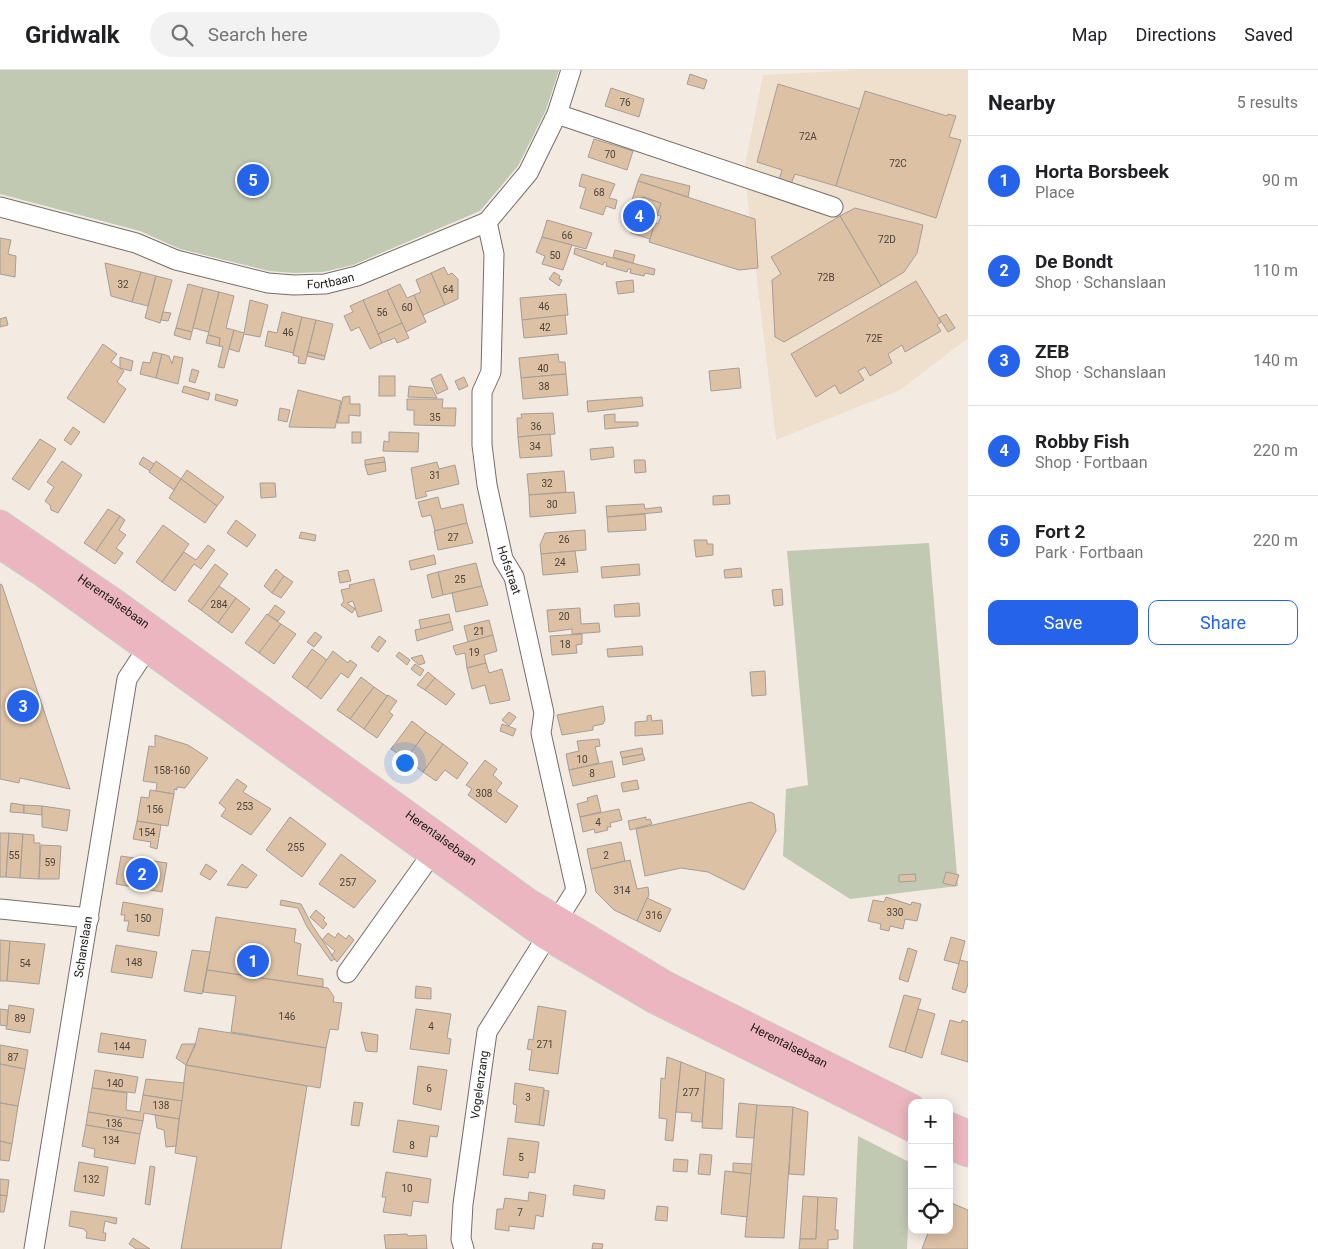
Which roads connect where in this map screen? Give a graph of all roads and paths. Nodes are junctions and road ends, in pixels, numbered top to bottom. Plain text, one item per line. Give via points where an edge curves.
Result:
1 (571, 70) edge
2 (557, 114) junction
3 (0, 207) edge
4 (833, 207) dead end
5 (487, 222) junction
6 (0, 523) edge
7 (0, 546) edge
8 (152, 641) junction
9 (431, 855) junction
10 (0, 909) edge
11 (89, 918) junction
12 (552, 928) junction
13 (347, 973) dead end
14 (908, 1105) edge
15 (908, 1127) edge
16 (953, 1127) edge
17 (968, 1133) edge
18 (953, 1148) edge
19 (968, 1154) edge
20 (34, 1249) edge
21 (464, 1249) edge

1 - 2 street, Fortbaan
2 - 4 street
2 - 5 street, Fortbaan via 528,173
3 - 5 street, Fortbaan via 136,242 176,260 268,283 294,285 325,284 357,276
5 - 12 street, Hofstraat via 494,254 490,372 482,392 482,445 487,485 503,559 514,577 544,713 541,733 576,890
6 - 8 main road, Herentalsebaan
7 - 8 main road, Herentalsebaan
8 - 9 main road, Herentalsebaan
8 - 11 street, Schanslaan via 128,679
8 - 12 main road, Herentalsebaan via 528,901
9 - 12 main road, Herentalsebaan
9 - 13 street
10 - 11 street
11 - 20 street, Schanslaan
12 - 14 main road, Herentalsebaan
12 - 15 main road, Herentalsebaan via 655,1000
12 - 21 street, Vogelenzang via 487,1032 463,1204
16 - 17 main road
18 - 19 main road

